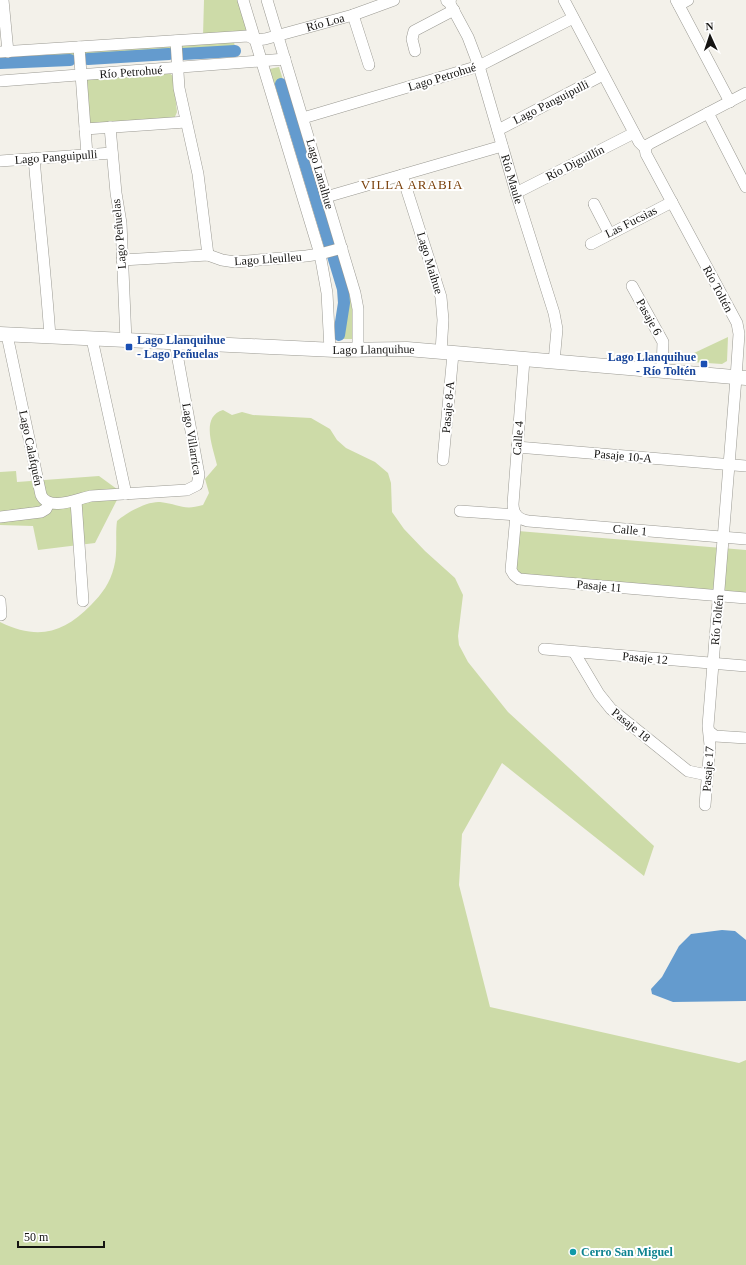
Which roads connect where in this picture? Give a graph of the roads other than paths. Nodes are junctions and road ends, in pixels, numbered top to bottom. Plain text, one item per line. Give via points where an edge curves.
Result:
1 (3, 0) edge
2 (243, 0) edge
3 (267, 0) edge
4 (394, 0) edge
5 (564, 0) edge
6 (450, 2) edge
7 (681, 2) edge
8 (353, 15) junction
9 (573, 18) junction
10 (278, 36) junction
11 (256, 40) junction
12 (176, 41) junction
13 (79, 47) junction
14 (415, 51) dead end
15 (4, 52) edge
16 (285, 59) junction
17 (263, 62) junction
18 (369, 65) dead end
19 (479, 66) junction
20 (178, 68) junction
21 (81, 75) junction
22 (603, 75) junction
23 (0, 81) edge
24 (746, 93) edge
25 (730, 102) junction
26 (708, 113) junction
27 (303, 118) junction
28 (186, 122) junction
29 (110, 127) junction
30 (85, 129) junction
31 (498, 130) junction
32 (634, 133) junction
33 (502, 146) junction
34 (645, 148) junction
35 (112, 153) junction
36 (87, 155) junction
37 (34, 158) junction
38 (0, 161) edge
39 (402, 175) junction
40 (746, 187) edge
41 (516, 193) junction
42 (326, 197) junction
43 (672, 202) junction
44 (594, 204) dead end
45 (609, 233) junction
46 (591, 244) dead end
47 (342, 248) junction
48 (320, 254) junction
49 (208, 255) junction
50 (122, 260) junction
51 (632, 286) dead end
52 (3, 334) edge
53 (50, 337) junction
54 (92, 339) junction
55 (126, 341) junction
56 (175, 342) junction
57 (330, 350) junction
58 (358, 351) junction
59 (447, 353) junction
60 (524, 360) junction
61 (554, 362) junction
62 (662, 371) junction
63 (741, 378) edge
64 (517, 447) junction
65 (443, 460) dead end
66 (729, 465) junction
67 (746, 466) edge
68 (126, 494) junction
69 (76, 501) junction
70 (49, 503) junction
71 (460, 511) dead end
72 (516, 515) junction
73 (0, 516) edge
74 (723, 538) junction
75 (746, 539) edge
76 (718, 596) junction
77 (746, 598) edge
78 (0, 601) edge
79 (83, 601) dead end
80 (1, 615) dead end
81 (544, 649) dead end
82 (574, 652) junction
83 (713, 663) junction
84 (746, 666) edge
85 (710, 732) junction
86 (746, 738) edge
87 (707, 775) junction
88 (705, 805) dead end

1 - 15 street
2 - 11 street, Lago Lanalhue
3 - 10 street, Lago Lanalhue
4 - 8 street, Río Loa
5 - 9 street, Río Toltén
6 - 14 street via 414,31 412,39
6 - 19 street, Río Maule
7 - 25 street
8 - 10 street, Río Loa
8 - 18 street
9 - 19 street, Lago Petrohué
9 - 22 street, Río Toltén
10 - 11 street, Río Loa
10 - 16 street, Lago Lanalhue
11 - 12 street via 248,36
11 - 17 street, Lago Lanalhue
12 - 13 street
12 - 20 street
13 - 15 street
13 - 21 street
16 - 17 street
16 - 27 street, Lago Lanalhue
17 - 20 street, Río Petrohué
17 - 48 street, Lago Lanalhue
19 - 27 street, Lago Petrohué
19 - 31 street, Río Maule
20 - 21 street, Río Petrohué
20 - 28 street
21 - 23 street, Río Petrohué
21 - 30 street
22 - 31 street, Lago Panguipulli
22 - 32 street, Río Toltén
24 - 25 street
25 - 26 street
26 - 34 street
26 - 40 street
27 - 42 street, Lago Lanalhue
28 - 29 street
28 - 49 street via 198,174
29 - 30 street
29 - 35 street, Lago Peñuelas
30 - 36 street
31 - 33 street, Río Maule
32 - 34 street, Río Toltén
32 - 41 street, Río Diguillín
33 - 39 street
33 - 41 street, Río Maule
34 - 43 street, Río Toltén
35 - 36 street, Lago Panguipulli
35 - 50 street, Lago Peñuelas via 121,223
36 - 37 street, Lago Panguipulli
37 - 38 street, Lago Panguipulli
37 - 53 street via 38,216 46,268
39 - 42 street
39 - 59 street, Lago Maihue via 441,297
41 - 61 street, Río Maule via 556,318
42 - 47 street, Lago Lanalhue
43 - 45 street, Las Fucsias
43 - 63 street, Río Toltén via 737,323
44 - 45 street
45 - 46 street, Las Fucsias
47 - 48 street, Lago Lleulleu
47 - 58 street, Lago Lanalhue via 357,302
48 - 49 street, Lago Lleulleu via 235,262
48 - 57 street, Lago Lanalhue via 327,293
49 - 50 street, Lago Lleulleu
50 - 55 street, Lago Peñuelas
51 - 62 street, Pasaje 6 via 662,342
52 - 53 street, Lago Llanquihue
52 - 70 street, Lago Calafquén via 41,495
53 - 54 street, Lago Llanquihue
54 - 55 street, Lago Llanquihue
54 - 68 street
55 - 56 street, Lago Llanquihue
56 - 57 street, Lago Llanquihue
56 - 68 street, Lago Villarrica via 199,475 198,482 194,488 187,490
57 - 58 street, Lago Llanquihue
58 - 59 street, Lago Llanquihue via 407,349
59 - 60 street, Lago Llanquihue
59 - 65 street, Pasaje 8-A
60 - 61 street, Lago Llanquihue
60 - 64 street, Calle 4
61 - 62 street, Lago Llanquihue
62 - 63 street, Lago Llanquihue
63 - 66 street, Río Toltén
64 - 66 street, Pasaje 10-A
64 - 72 street, Calle 4 via 513,508
66 - 67 street, Pasaje 10-A
66 - 74 street, Río Toltén
68 - 69 street, Lago Villarrica via 91,496
69 - 70 street
69 - 79 street
70 - 73 street via 41,512
71 - 72 street, Calle 1
72 - 74 street, Calle 1 via 528,522
72 - 76 street, Pasaje 11 via 511,570 519,579
74 - 75 street, Calle 1
74 - 76 street, Río Toltén
76 - 77 street, Pasaje 11
76 - 83 street, Río Toltén
78 - 80 street
81 - 82 street, Pasaje 12
82 - 83 street, Pasaje 12
82 - 87 street, Pasaje 18 via 611,709 688,771
83 - 84 street, Pasaje 12
83 - 85 street, Río Toltén via 708,726
85 - 86 street via 715,736
85 - 87 street, Pasaje 17
87 - 88 street, Pasaje 17

